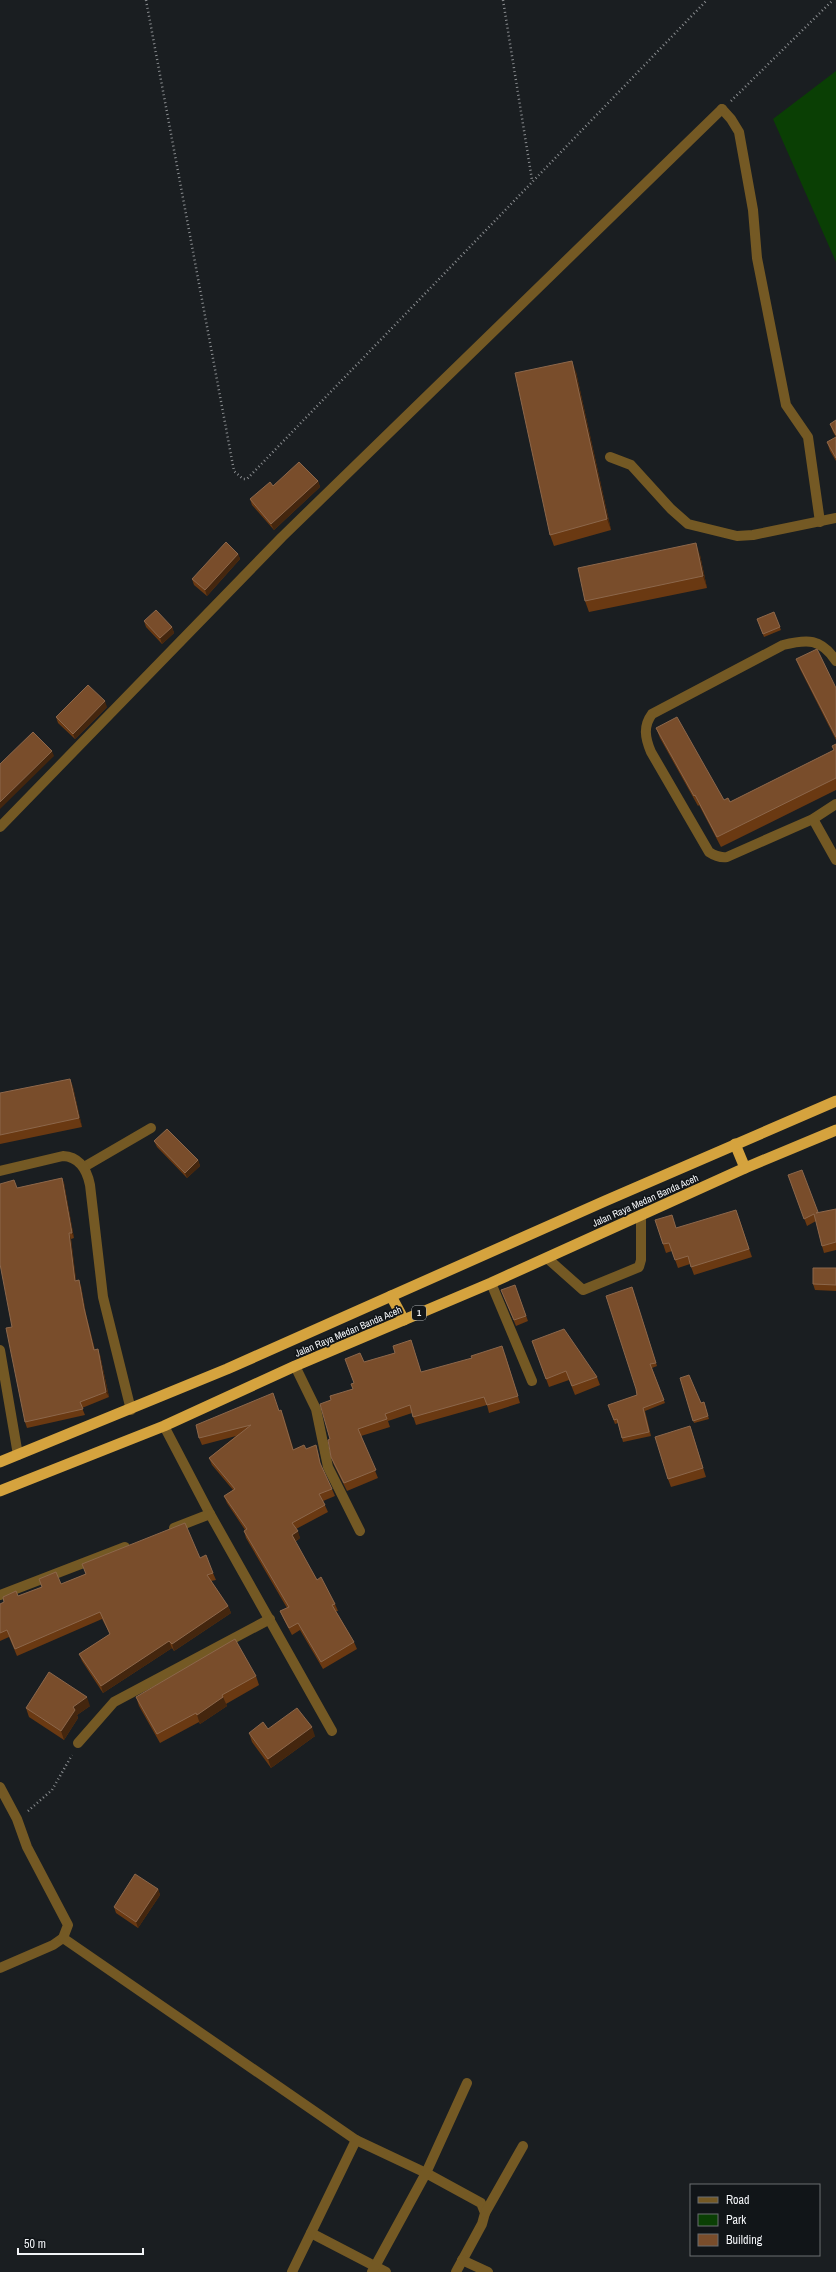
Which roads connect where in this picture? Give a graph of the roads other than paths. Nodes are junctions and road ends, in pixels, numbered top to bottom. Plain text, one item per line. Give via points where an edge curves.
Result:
1 (610, 457) dead end
2 (836, 518) edge
3 (820, 522) junction
4 (836, 661) edge
5 (836, 804) edge
6 (813, 819) junction
7 (0, 827) edge
8 (836, 860) edge
9 (836, 1102) edge
10 (151, 1128) dead end
11 (836, 1130) edge
12 (735, 1144) junction
13 (84, 1167) junction
14 (745, 1168) junction
15 (0, 1171) edge
16 (641, 1215) junction
17 (547, 1258) junction
18 (491, 1283) junction
19 (391, 1296) junction
20 (404, 1320) junction
21 (0, 1350) edge
22 (295, 1366) junction
23 (532, 1381) dead end
24 (131, 1410) junction
25 (164, 1426) junction
26 (18, 1455) junction
27 (0, 1462) edge
28 (0, 1491) edge
29 (210, 1514) junction
30 (167, 1531) edge
31 (360, 1531) dead end
32 (138, 1542) edge
33 (0, 1595) edge
34 (270, 1619) junction
35 (332, 1731) dead end
36 (78, 1744) road end
37 (0, 1787) edge
38 (63, 1938) junction
39 (0, 1968) edge
40 (467, 2083) dead end
41 (356, 2140) junction
42 (523, 2146) dead end
43 (426, 2173) junction
44 (485, 2213) junction
45 (311, 2233) junction
46 (462, 2260) junction
47 (374, 2269) edge
48 (292, 2272) edge
49 (386, 2272) edge
50 (456, 2272) edge
51 (488, 2272) edge

1 - 3 street via 631,465 688,524 737,536
2 - 3 street
3 - 7 street via 808,437 786,405 757,258 753,210 739,132 722,109 282,537
4 - 6 street via 818,643 803,640 783,646 652,714 645,728 646,742 651,752 709,852 715,856 727,857
5 - 6 street
6 - 8 street
9 - 12 highway, Jalan Raya Medan Banda Aceh
10 - 13 street
11 - 14 highway, Jalan Raya Medan Banda Aceh / 1
12 - 14 highway
12 - 19 highway, Jalan Raya Medan Banda Aceh
13 - 15 street via 71,1157 63,1156
13 - 24 street via 90,1185 103,1297
14 - 16 highway, Jalan Raya Medan Banda Aceh / 1
16 - 17 highway, Jalan Raya Medan Banda Aceh / 1
16 - 17 street via 641,1260 636,1270 583,1290
17 - 18 highway, Jalan Raya Medan Banda Aceh / 1
18 - 20 highway, Jalan Raya Medan Banda Aceh / 1
18 - 23 street
19 - 20 highway
19 - 24 highway, Jalan Raya Medan Banda Aceh
20 - 22 highway, Jalan Raya Medan Banda Aceh / 1
21 - 26 street
22 - 25 highway, Jalan Raya Medan Banda Aceh / 1
22 - 31 street via 316,1409 328,1467
24 - 26 highway, Jalan Raya Medan Banda Aceh
25 - 28 highway, Jalan Raya Medan Banda Aceh / 1
25 - 29 street
26 - 27 highway, Jalan Raya Medan Banda Aceh
29 - 30 street
29 - 34 street
32 - 33 street
34 - 35 street
34 - 36 street via 114,1702
37 - 38 street via 17,1819 27,1847 68,1925
38 - 39 street via 53,1945
38 - 41 street
40 - 43 street
41 - 43 street
41 - 45 street
42 - 44 street
43 - 44 street via 482,2203
43 - 47 street
44 - 46 street via 482,2224
45 - 47 street
45 - 48 street
46 - 50 street
46 - 51 street
47 - 49 street

